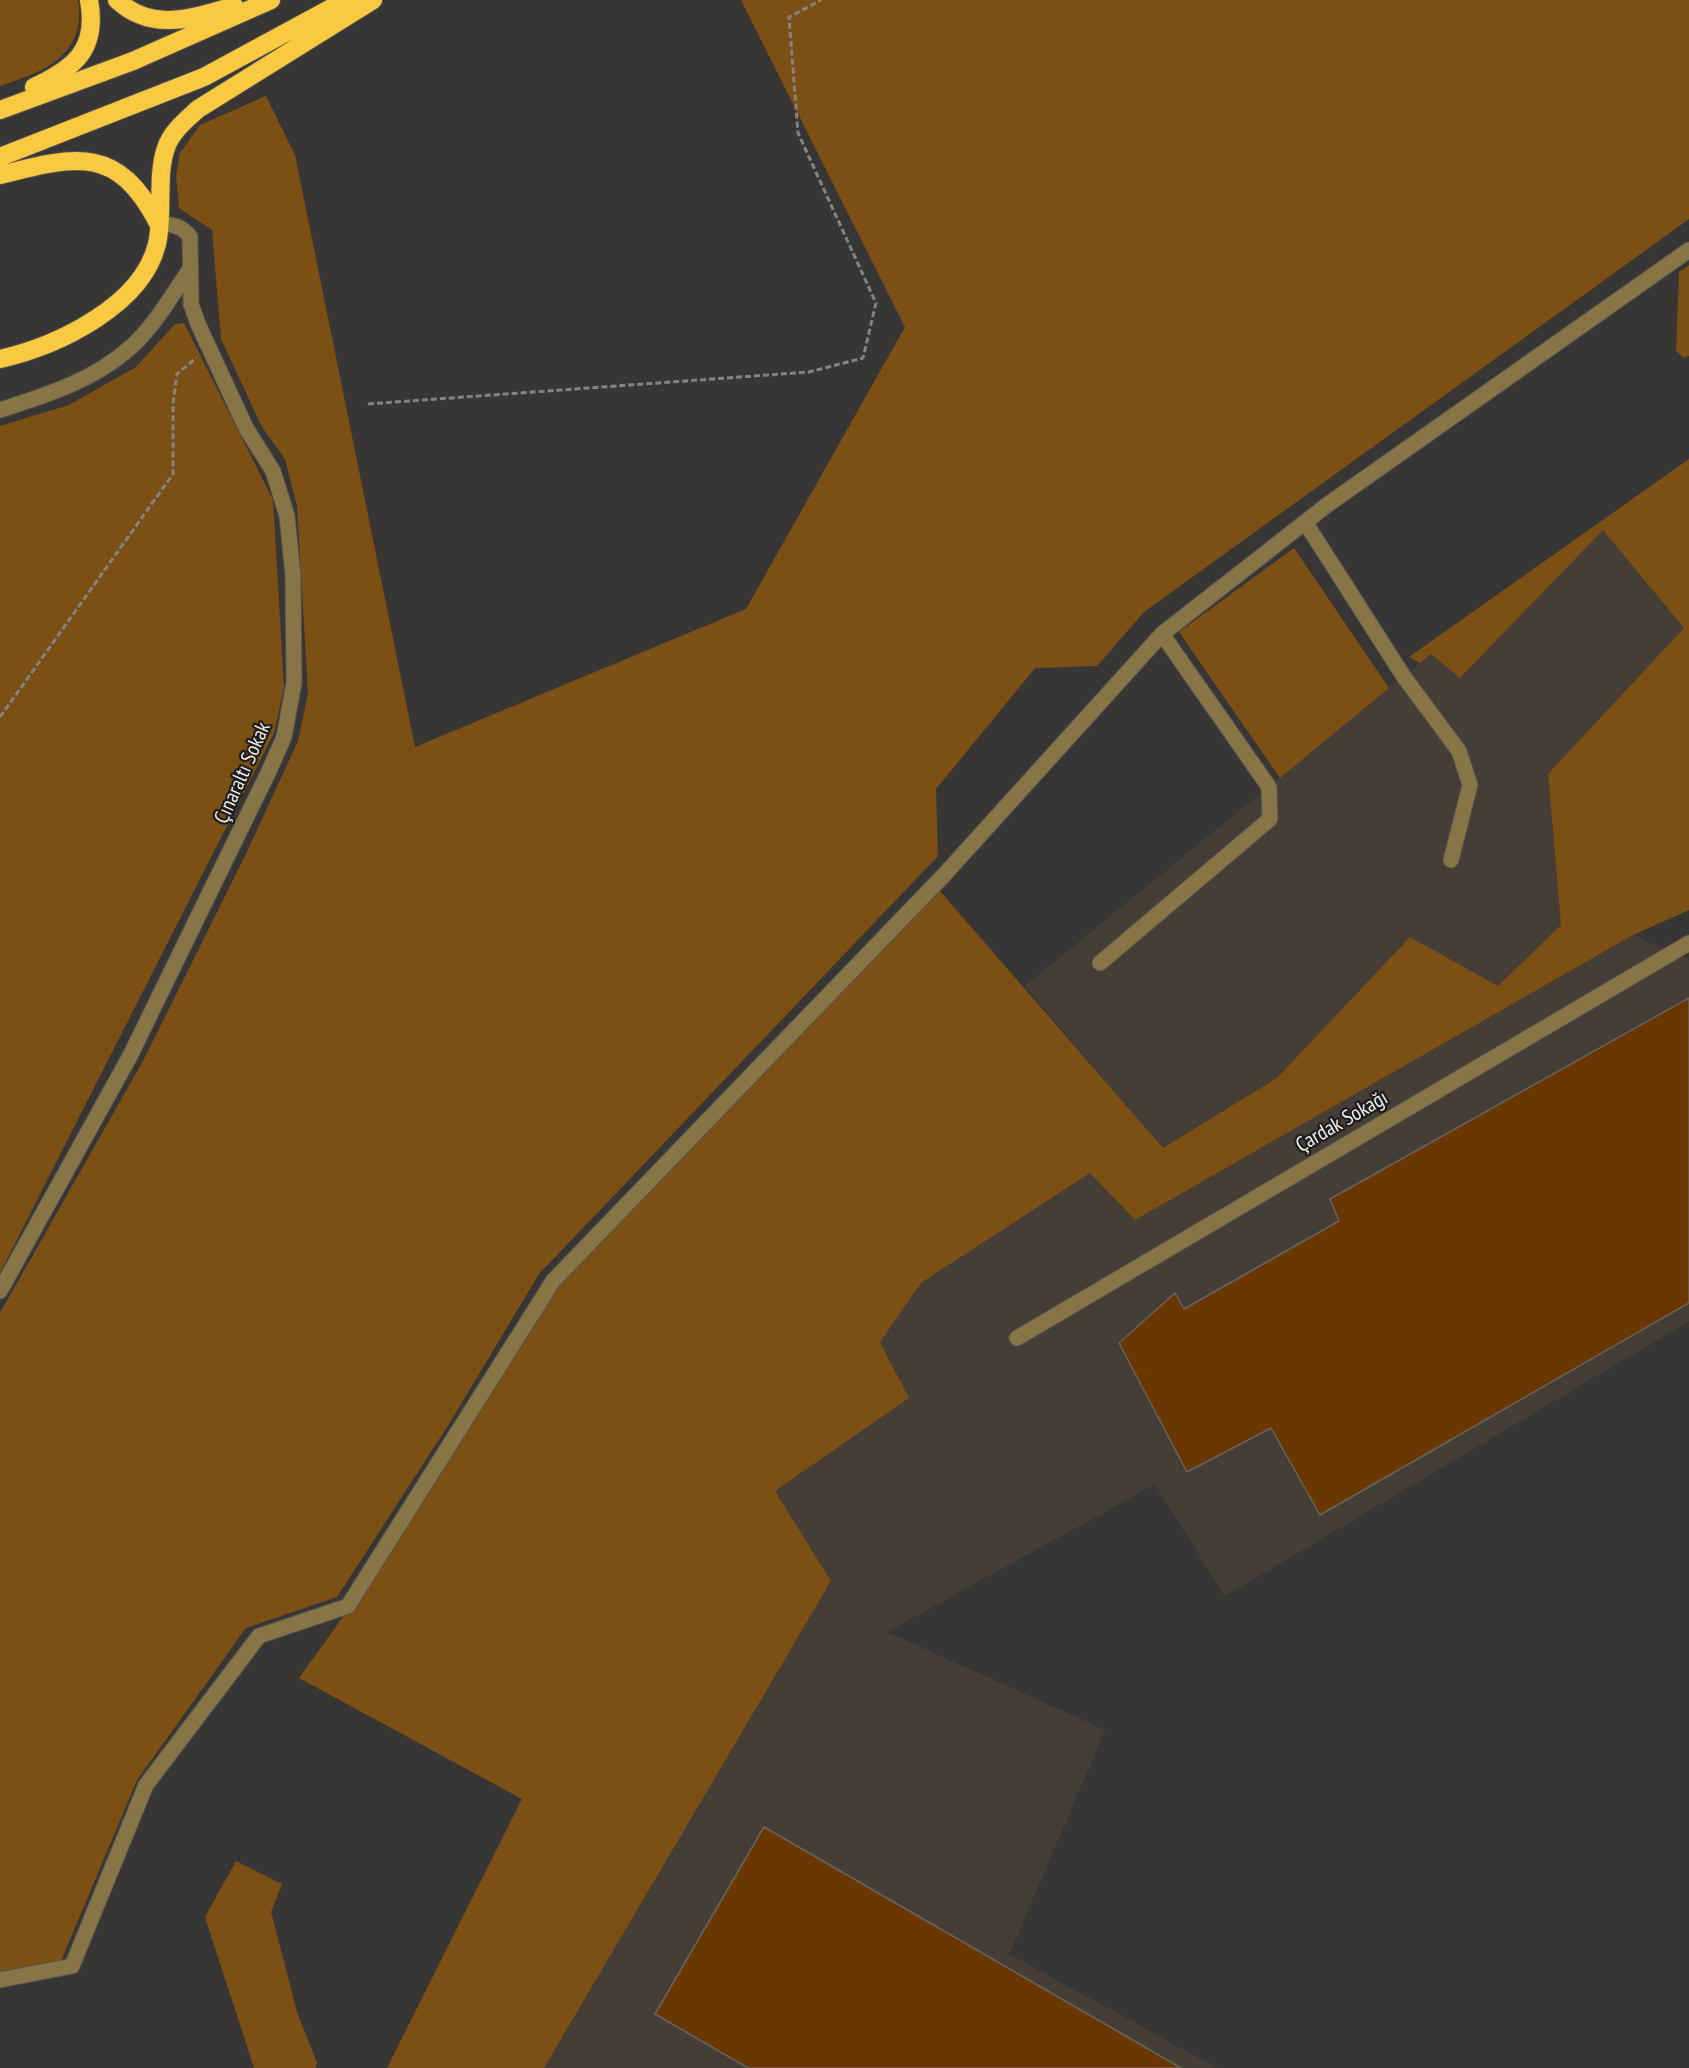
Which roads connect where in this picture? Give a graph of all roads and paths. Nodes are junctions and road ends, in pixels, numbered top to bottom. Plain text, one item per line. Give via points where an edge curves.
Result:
1 (89, 0) edge
2 (117, 0) edge
3 (256, 0) edge
4 (271, 0) edge
5 (346, 0) edge
6 (373, 0) edge
7 (821, 0) edge
8 (0, 102) edge
9 (0, 110) edge
10 (0, 157) edge
11 (0, 175) edge
12 (158, 223) junction
13 (1689, 250) edge
14 (190, 269) junction
15 (208, 347) junction
16 (0, 358) edge
17 (368, 405) dead end
18 (0, 410) edge
19 (1305, 522) junction
20 (1162, 634) junction
21 (0, 717) edge
22 (1450, 860) dead end
23 (1689, 943) edge
24 (1100, 963) dead end
25 (0, 1292) edge
26 (1017, 1338) dead end
27 (0, 1980) edge

1 - 8 highway via 91,29 81,56 48,80
2 - 3 highway via 147,18 176,21
4 - 9 highway via 133,61
5 - 10 highway via 204,76
6 - 12 highway via 185,121 166,148
7 - 17 path via 789,17 798,133 876,303 863,358 809,372
11 - 12 highway via 51,162 93,162 124,175 138,189
12 - 14 street, Çınaraltı Sokak via 186,231 192,247
12 - 16 highway via 158,242 146,269 110,309 67,336
13 - 19 street
14 - 15 street, Çınaraltı Sokak via 191,304
14 - 18 street via 151,325 104,369 75,384
15 - 21 path via 177,374 173,474
15 - 25 street, Çınaraltı Sokak via 282,494 293,575 292,709 285,737 265,781 130,1056
19 - 20 street
19 - 22 street via 1404,676 1459,751 1470,785
20 - 24 street via 1269,787 1270,819
20 - 27 street via 944,875 553,1281 348,1606 259,1636 146,1785 72,1966
23 - 26 street, Çardak Sokağı

